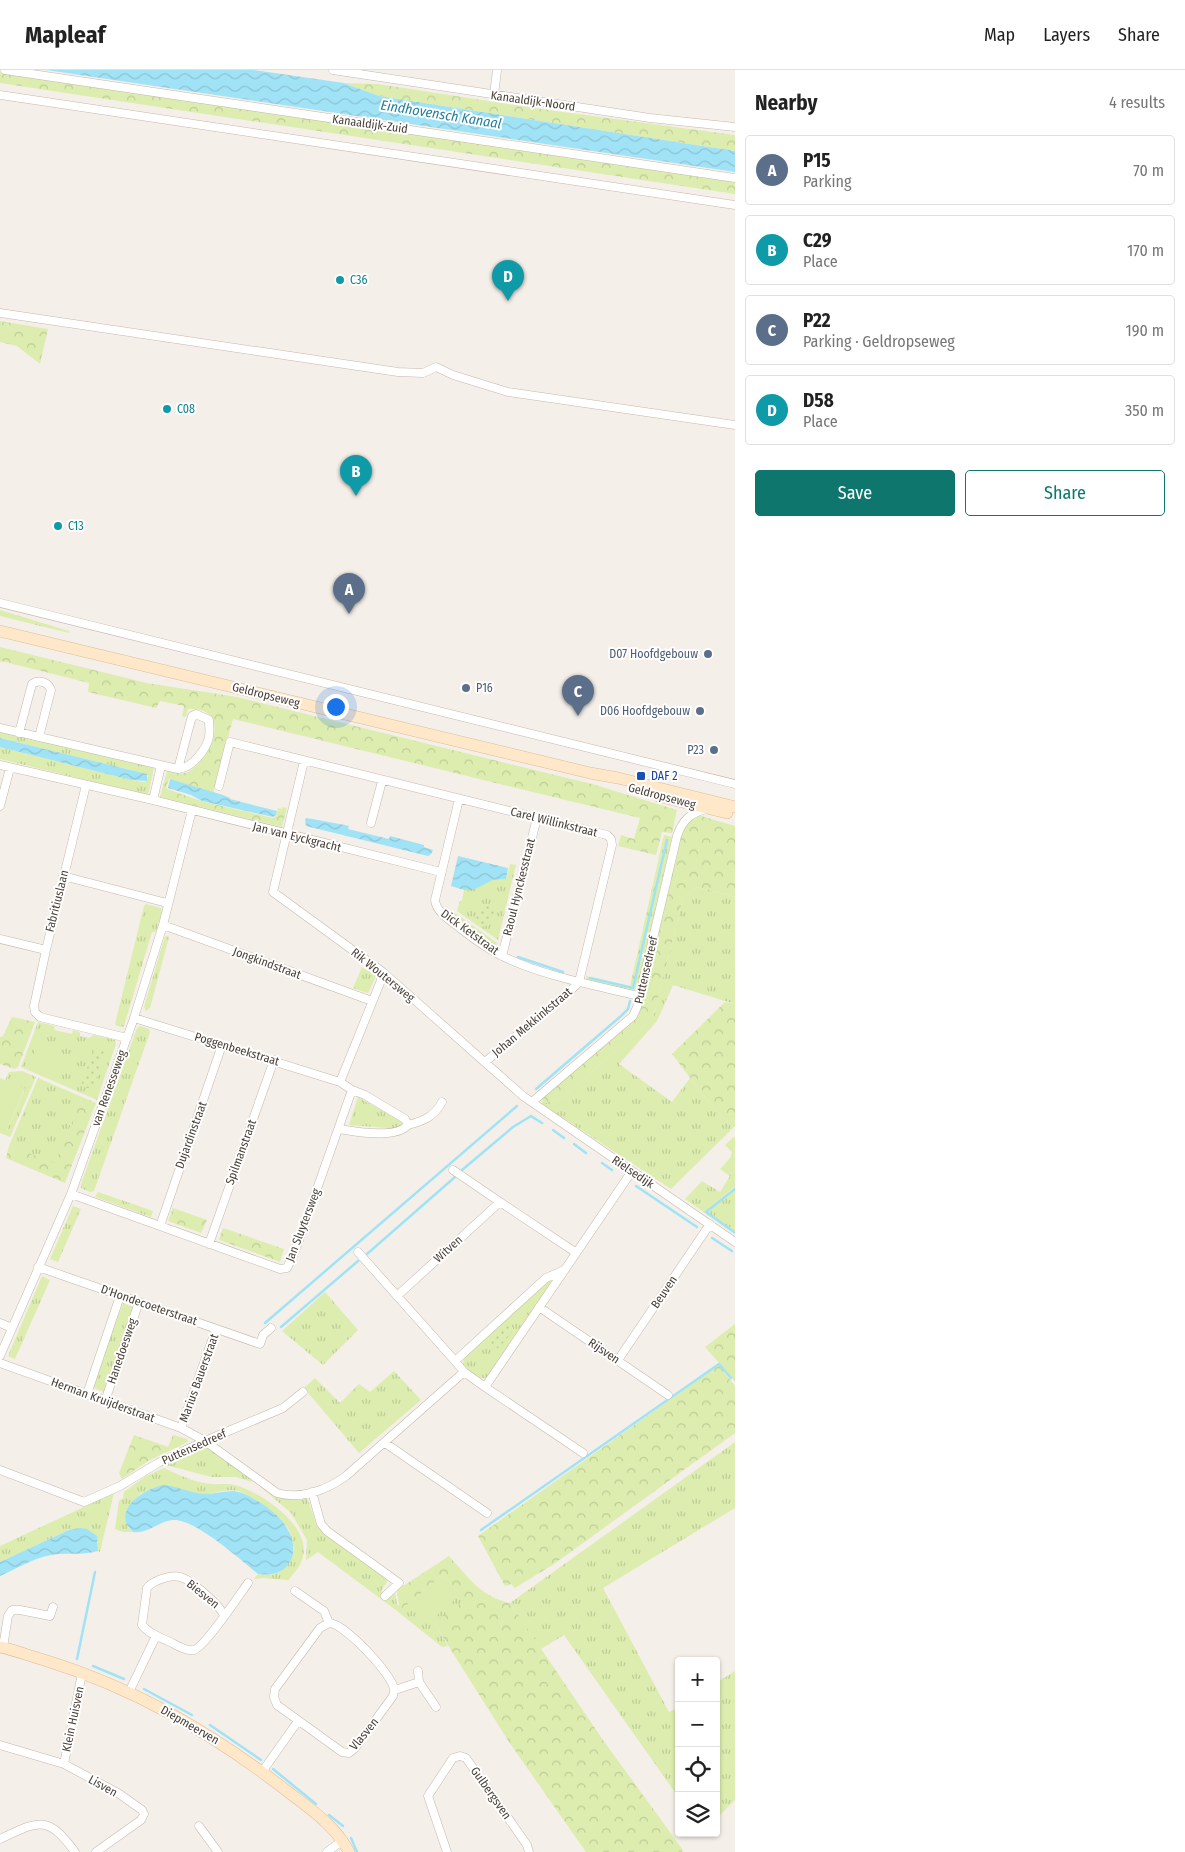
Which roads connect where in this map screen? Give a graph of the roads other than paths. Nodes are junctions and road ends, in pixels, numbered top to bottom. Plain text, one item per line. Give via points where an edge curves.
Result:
1 (5, 70) edge
2 (333, 70) edge
3 (497, 70) edge
4 (0, 94) edge
5 (494, 95) junction
6 (735, 127) edge
7 (735, 178) edge
8 (735, 205) edge
9 (0, 313) edge
10 (735, 424) edge
11 (0, 603) edge
12 (0, 631) edge
13 (0, 728) edge
14 (19, 733) junction
15 (39, 737) junction
16 (304, 761) junction
17 (0, 766) edge
18 (161, 766) junction
19 (10, 768) junction
20 (178, 769) junction
21 (590, 773) junction
22 (382, 780) junction
23 (735, 784) edge
24 (86, 785) junction
25 (219, 786) dead end
26 (459, 799) junction
27 (153, 800) junction
28 (0, 806) edge
29 (735, 807) edge
30 (708, 809) junction
31 (192, 810) junction
32 (735, 814) edge
33 (537, 818) junction
34 (371, 824) dead end
35 (287, 835) junction
36 (441, 872) junction
37 (63, 876) junction
38 (167, 904) junction
39 (163, 925) junction
40 (0, 939) edge
41 (46, 950) junction
42 (502, 956) junction
43 (384, 973) junction
44 (578, 982) junction
45 (640, 996) junction
46 (372, 1001) junction
47 (134, 1018) junction
48 (127, 1038) junction
49 (222, 1045) junction
50 (274, 1060) junction
51 (485, 1062) junction
52 (340, 1082) junction
53 (352, 1090) junction
54 (442, 1102) dead end
55 (532, 1102) junction
56 (408, 1126) junction
57 (339, 1129) junction
58 (453, 1170) dead end
59 (632, 1171) junction
60 (71, 1194) junction
61 (500, 1202) junction
62 (710, 1224) junction
63 (160, 1226) junction
64 (735, 1242) edge
65 (209, 1244) junction
66 (358, 1252) dead end
67 (575, 1252) junction
68 (38, 1267) junction
69 (564, 1270) junction
70 (120, 1296) junction
71 (397, 1296) junction
72 (139, 1302) junction
73 (539, 1307) junction
74 (0, 1323) edge
75 (12, 1328) junction
76 (216, 1328) junction
77 (271, 1328) dead end
78 (0, 1356) edge
79 (618, 1360) junction
80 (455, 1361) junction
81 (0, 1363) edge
82 (464, 1372) junction
83 (484, 1387) junction
84 (303, 1392) dead end
85 (87, 1394) junction
86 (668, 1395) dead end
87 (105, 1401) junction
88 (181, 1428) junction
89 (205, 1441) junction
90 (385, 1443) junction
91 (583, 1453) dead end
92 (0, 1470) edge
93 (312, 1492) junction
94 (487, 1513) dead end
95 (248, 1583) dead end
96 (295, 1591) dead end
97 (385, 1596) dead end
98 (52, 1607) dead end
99 (224, 1616) junction
100 (329, 1623) junction
101 (156, 1636) junction
102 (1, 1647) edge
103 (418, 1671) dead end
104 (82, 1673) junction
105 (419, 1682) junction
106 (395, 1690) junction
107 (128, 1692) junction
108 (436, 1707) dead end
109 (298, 1721) junction
110 (0, 1745) edge
111 (64, 1764) junction
112 (262, 1772) junction
113 (198, 1826) dead end
114 (0, 1840) edge
115 (343, 1840) junction
116 (75, 1852) edge
117 (96, 1852) edge
118 (218, 1852) edge
119 (327, 1852) edge
120 (349, 1852) edge
121 (447, 1852) edge
122 (529, 1852) edge

1 - 7 street, Kanaaldijk-Zuid
2 - 5 street, Kanaaldijk-Noord
3 - 5 street
4 - 8 street
5 - 6 street, Kanaaldijk-Noord
9 - 10 street via 398,372 422,373 436,367 453,376 508,392
11 - 23 street
12 - 21 main road, Geldropseweg
13 - 14 street
14 - 15 street
14 - 15 street via 32,684 40,681 50,685 51,690
15 - 18 street
16 - 22 street, Carel Willinkstraat
16 - 25 street, Carel Willinkstraat via 230,742
16 - 35 street
17 - 19 street, Jan van Eyckgracht
18 - 20 street
18 - 27 street
19 - 24 street, Jan van Eyckgracht
19 - 28 street
20 - 20 street via 189,766 201,753 208,737 209,720 196,714 192,716
21 - 29 main road, Geldropseweg
21 - 30 main road, Geldropseweg via 617,784
22 - 26 street, Carel Willinkstraat
22 - 34 street
24 - 27 street, Jan van Eyckgracht
24 - 37 street, Fabritiuslaan
26 - 33 street, Carel Willinkstraat
26 - 36 street, Dick Ketstraat
27 - 31 street, Jan van Eyckgracht
30 - 32 main road, Geldropseweg
30 - 45 street, Puttensedreef via 687,818 677,836
31 - 35 street, Jan van Eyckgracht
31 - 38 street, van Renesseweg
33 - 42 street, Raoul Hynckesstraat
33 - 44 street, Carel Willinkstraat via 607,835 611,840
35 - 36 street, Jan van Eyckgracht
35 - 43 street, Rik Woutersweg via 273,892
36 - 42 street, Dick Ketstraat via 435,900 439,910
37 - 38 street
37 - 41 street, Fabritiuslaan
38 - 39 street, van Renesseweg
39 - 46 street, Jongkindstraat
39 - 47 street, van Renesseweg
40 - 41 street
41 - 48 street, Fabritiuslaan via 35,1012 40,1017
42 - 44 street, Dick Ketstraat
43 - 46 street
43 - 51 street, Rik Woutersweg
44 - 45 street, Dick Ketstraat
44 - 51 street, Johan Mekkinkstraat
45 - 55 street, Puttensedreef via 630,1020
46 - 52 street
47 - 48 street, van Renesseweg
47 - 49 street, Poggenbeekstraat
48 - 60 street, van Renesseweg
49 - 50 street, Poggenbeekstraat
49 - 63 street, Dujardinstraat
50 - 52 street, Poggenbeekstraat
50 - 65 street, Spilmanstraat
51 - 55 street, Rik Woutersweg
52 - 53 street
53 - 56 street via 405,1118
53 - 57 street, Jan Sluytersweg
54 - 56 street via 434,1114
55 - 59 street, Rielsedijk
56 - 57 street via 394,1133
57 - 65 street, Jan Sluytersweg via 287,1268 280,1269
58 - 61 street
59 - 62 street, Rielsedijk
59 - 67 street
60 - 63 street, Jan Sluytersweg
60 - 68 street, van Renesseweg
61 - 67 street
61 - 71 street, Witven
62 - 64 street, Rielsedijk
62 - 79 street, Beuven
63 - 65 street, Jan Sluytersweg
66 - 71 street
67 - 69 street
68 - 70 street, D'Hondecoeterstraat
68 - 75 street, van Renesseweg
69 - 73 street
69 - 80 street via 546,1278
70 - 72 street, D'Hondecoeterstraat
70 - 85 street, Hanedoesweg
71 - 80 street
72 - 76 street, D'Hondecoeterstraat
72 - 87 street, Hanedoesweg
73 - 79 street, Rijsven
73 - 83 street
74 - 75 street
75 - 78 street, van Renesseweg
76 - 77 street, D'Hondecoeterstraat via 260,1344
76 - 88 street, Marius Bauerstraat
79 - 86 street, Rijsven
80 - 82 street
81 - 85 street, Herman Kruijderstraat
82 - 83 street
82 - 90 street
83 - 91 street
84 - 89 street, Puttensedreef via 283,1408
85 - 87 street, Herman Kruijderstraat
87 - 88 street, Herman Kruijderstraat
88 - 89 street, Herman Kruijderstraat
89 - 92 street, Puttensedreef via 84,1502
89 - 93 street via 277,1493 298,1496
90 - 93 street via 336,1483
90 - 94 street
93 - 97 street via 321,1524 399,1583
95 - 99 street, Biesven
96 - 100 street via 324,1611
98 - 102 street via 50,1616 12,1610
99 - 101 street, Biesven via 202,1645 194,1650
99 - 101 street, Biesven via 217,1604 179,1576 150,1583 141,1619 146,1630
100 - 106 street via 338,1625 361,1643
100 - 109 street, Vlasven via 320,1628 274,1689 277,1705
101 - 107 street
102 - 104 main road, Diepmeerven
103 - 105 street
104 - 107 main road, Diepmeerven
104 - 111 street, Klein Huisven
105 - 106 street
105 - 108 street
106 - 109 street, Vlasven via 361,1741 349,1753 342,1752
107 - 112 main road, Diepmeerven via 209,1736
109 - 112 street
110 - 111 street, Lisven
111 - 117 street, Lisven via 118,1793 144,1814 141,1820
112 - 115 main road, Diepmeerven via 318,1815
113 - 118 street
114 - 116 street via 26,1827 50,1826
115 - 119 street
115 - 120 main road, Diepmeerven
121 - 122 street, Gulbergsven via 428,1796 453,1758 460,1756 466,1758 528,1845

